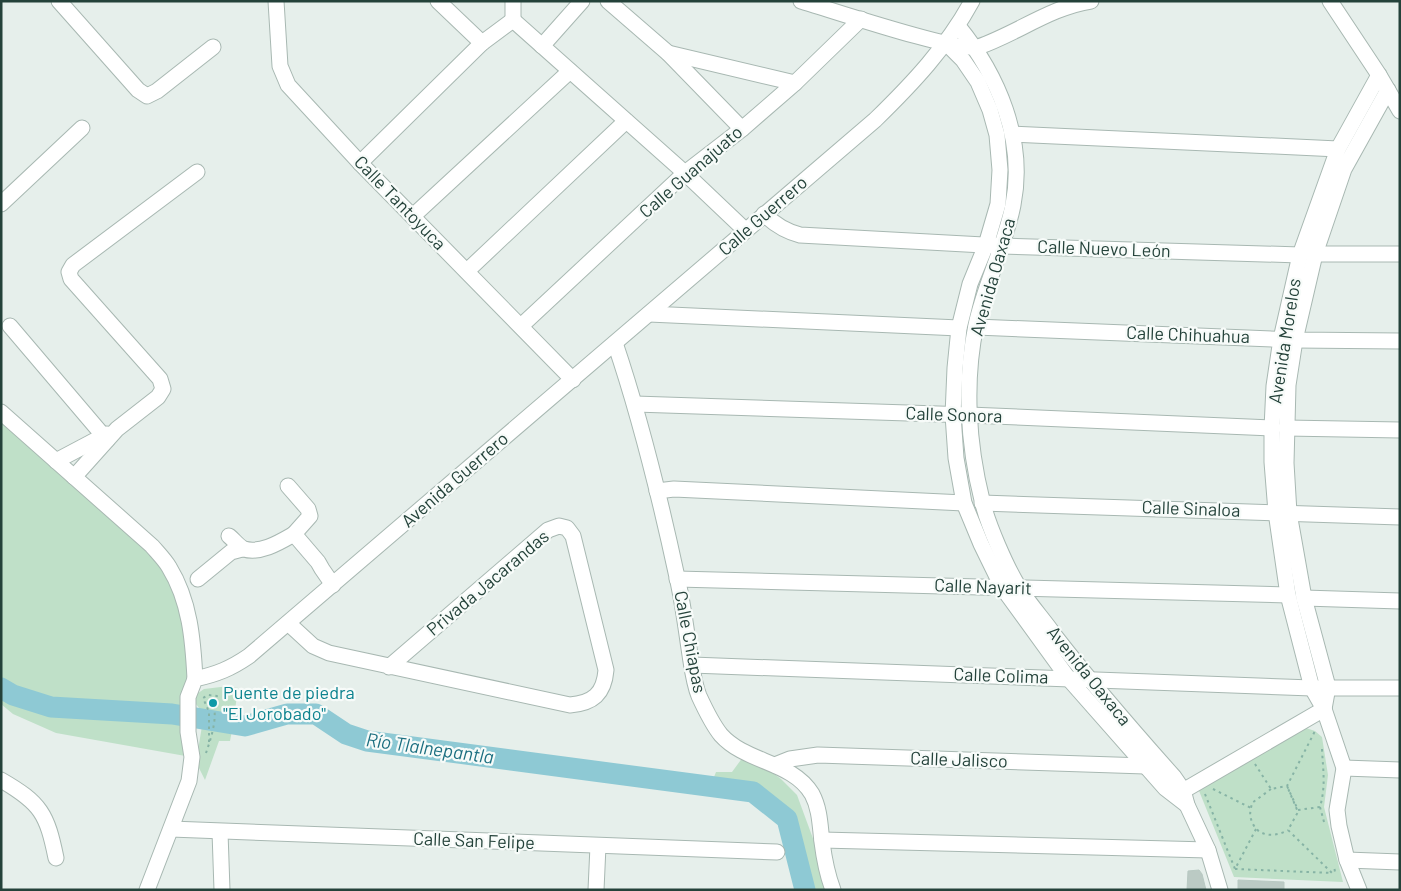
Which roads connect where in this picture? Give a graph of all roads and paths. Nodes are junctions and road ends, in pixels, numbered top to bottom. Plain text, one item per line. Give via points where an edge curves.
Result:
1 (59, 1) edge
2 (276, 1) edge
3 (438, 1) edge
4 (513, 1) edge
5 (582, 1) edge
6 (608, 1) edge
7 (802, 1) edge
8 (972, 1) edge
9 (1091, 1) edge
10 (1330, 1) edge
11 (861, 19) junction
12 (513, 20) junction
13 (958, 26) junction
14 (482, 43) junction
15 (946, 44) junction
16 (542, 46) junction
17 (213, 47) dead end
18 (976, 48) junction
19 (668, 53) junction
20 (570, 71) junction
21 (1379, 75) junction
22 (795, 84) junction
23 (1388, 90) junction
24 (1400, 111) edge
25 (626, 121) junction
26 (82, 128) dead end
27 (742, 129) junction
28 (1013, 134) junction
29 (1338, 149) junction
30 (360, 163) junction
31 (197, 172) dead end
32 (685, 173) junction
33 (1, 204) edge
34 (764, 214) junction
35 (413, 216) junction
36 (745, 230) junction
37 (986, 245) junction
38 (1002, 246) junction
39 (1316, 254) junction
40 (1400, 254) edge
41 (1300, 255) junction
42 (467, 271) junction
43 (649, 314) junction
44 (10, 326) dead end
45 (521, 326) junction
46 (976, 327) junction
47 (959, 328) junction
48 (1288, 340) junction
49 (1400, 341) edge
50 (615, 343) junction
51 (573, 380) junction
52 (635, 404) junction
53 (1, 412) edge
54 (953, 415) junction
55 (969, 415) junction
56 (1279, 428) junction
57 (1400, 430) edge
58 (105, 438) junction
59 (56, 461) junction
60 (74, 477) junction
61 (288, 486) dead end
62 (657, 491) junction
63 (964, 503) junction
64 (982, 503) junction
65 (1283, 512) junction
66 (1400, 517) edge
67 (294, 534) junction
68 (229, 536) dead end
69 (242, 549) junction
70 (198, 579) dead end
71 (677, 579) junction
72 (335, 583) junction
73 (1002, 587) junction
74 (1020, 588) junction
75 (1288, 595) junction
76 (1304, 598) junction
77 (1400, 601) edge
78 (288, 623) junction
79 (692, 665) junction
80 (389, 667) junction
81 (1068, 678) junction
82 (195, 679) junction
83 (1088, 679) junction
84 (1320, 687) junction
85 (1400, 688) edge
86 (1324, 709) junction
87 (209, 730) joint
88 (1315, 731) dead end
89 (1322, 746) dead end
90 (1254, 762) dead end
91 (776, 765) junction
92 (1145, 766) junction
93 (1344, 768) junction
94 (1400, 770) edge
95 (1, 780) edge
96 (1287, 786) junction
97 (1271, 789) junction
98 (1204, 791) dead end
99 (1178, 794) junction
100 (1320, 807) junction
101 (1324, 825) dead end
102 (172, 829) junction
103 (1256, 830) junction
104 (1288, 830) junction
105 (220, 832) junction
106 (822, 840) junction
107 (598, 846) junction
108 (1208, 850) junction
109 (777, 852) dead end
110 (56, 858) dead end
111 (1340, 861) junction
112 (1400, 862) edge
113 (1235, 869) junction
114 (1332, 873) junction
115 (147, 890) edge
116 (222, 890) edge
117 (596, 890) edge
118 (833, 890) edge
119 (1220, 890) edge
120 (1359, 890) edge

1 - 17 street via 138,90 147,96
2 - 30 street, Calle Tantoyuca via 283,76
3 - 14 street
4 - 12 street
5 - 16 street
6 - 19 street
7 - 11 street
8 - 13 street, Calle Guerrero
9 - 18 street via 1062,10
10 - 21 street
11 - 15 street
11 - 22 street, Calle Guanajuato
12 - 14 street
12 - 16 street
13 - 15 street, Calle Guerrero
13 - 18 street, Avenida Oaxaca
14 - 30 street
15 - 18 street
15 - 34 street, Calle Guerrero via 875,120
15 - 37 street, Avenida Oaxaca via 963,60 978,82 997,135 998,204
16 - 20 street
18 - 28 street, Avenida Oaxaca via 1003,103
19 - 22 street
19 - 27 street
20 - 25 street
20 - 35 street
21 - 23 street
21 - 29 street, Avenida Morelos
22 - 27 street, Calle Guanajuato
23 - 24 street
23 - 39 street, Avenida Morelos via 1344,169
25 - 32 street
25 - 42 street
26 - 33 street
27 - 32 street, Calle Guanajuato
28 - 29 street
28 - 38 street, Avenida Oaxaca via 1016,167 1013,204
29 - 41 street, Avenida Morelos
30 - 35 street, Calle Tantoyuca
31 - 58 street via 69,272 160,379 163,388 158,397
32 - 36 street
32 - 45 street, Calle Guanajuato
34 - 36 street, Calle Guerrero
34 - 37 street, Calle Nuevo León via 787,232 800,235
35 - 42 street, Calle Tantoyuca
36 - 43 street, Calle Guerrero
37 - 38 street, Calle Nuevo León
37 - 47 street, Avenida Oaxaca via 970,284
38 - 41 street, Calle Nuevo León
38 - 46 street, Avenida Oaxaca
39 - 40 street
39 - 48 street, Avenida Morelos
41 - 48 street, Avenida Morelos
42 - 45 street, Calle Tantoyuca
43 - 47 street
43 - 50 street, Calle Guerrero
44 - 58 street
45 - 51 street, Calle Tantoyuca
46 - 48 street, Calle Chihuahua
46 - 55 street, Avenida Oaxaca
47 - 54 street, Avenida Oaxaca
48 - 49 street, Calle Chihuahua
48 - 56 street, Avenida Morelos via 1288,385
50 - 51 street, Calle Guerrero
50 - 52 street, Calle Chiapas
51 - 72 street, Avenida Guerrero
52 - 54 street, Calle Sonora
52 - 62 street, Calle Chiapas
53 - 59 street
54 - 55 street, Calle Sonora
54 - 63 street, Avenida Oaxaca
55 - 56 street, Calle Sonora
55 - 64 street, Avenida Oaxaca
56 - 57 street, Calle Sonora
56 - 65 street, Avenida Morelos via 1286,463
58 - 59 street
58 - 60 street
59 - 60 street
60 - 82 street via 152,546 169,567 181,590 190,619
61 - 67 street via 308,509 310,516
62 - 63 street via 674,489
62 - 71 street, Calle Chiapas
63 - 73 street, Avenida Oaxaca
64 - 65 street, Calle Sinaloa
64 - 74 street, Avenida Oaxaca
65 - 66 street, Calle Sinaloa
65 - 75 street, Avenida Morelos
65 - 76 street, Avenida Morelos
67 - 69 street via 268,547
67 - 72 street
68 - 69 street
69 - 70 street via 231,552
71 - 73 street, Calle Nayarit
71 - 79 street, Calle Chiapas
72 - 78 street, Avenida Guerrero
73 - 74 street, Calle Nayarit
73 - 81 street, Avenida Oaxaca
74 - 75 street, Calle Nayarit
74 - 83 street, Avenida Oaxaca
75 - 84 street, Avenida Morelos
76 - 77 street
76 - 84 street, Avenida Morelos
78 - 80 street, Privada Jacarandas via 321,650
78 - 82 street, Avenida Guerrero via 234,667
79 - 81 street, Calle Colima
79 - 91 street, Calle Chiapas via 698,694 722,736 741,750
80 - 80 street, Privada Jacarandas via 570,705 593,699 603,686 606,670 573,536 567,528 559,526 548,530
81 - 83 street, Calle Colima
81 - 92 street, Avenida Oaxaca
82 - 102 street via 187,703 192,768
83 - 84 street, Calle Colima
83 - 99 street, Avenida Oaxaca via 1174,778
84 - 85 street, Calle Colima
84 - 86 street, Avenida Morelos
86 - 93 street, Avenida Morelos
86 - 99 street
87 - 87 path via 209,712 203,698 208,695 217,696 213,703 215,709 209,744
88 - 96 path
89 - 100 path via 1325,774
90 - 97 path
91 - 92 street, Calle Jalisco via 790,759 818,755
91 - 106 street, Calle Chiapas via 798,778 812,794 819,812
92 - 99 street, Avenida Oaxaca
93 - 94 street
93 - 111 street, Avenida Morelos via 1337,810
95 - 110 street via 37,805 51,834
96 - 97 path
96 - 100 path via 1298,810
96 - 104 path via 1298,812
97 - 103 path via 1252,803 1250,818
98 - 113 path
99 - 108 street, Avenida Oaxaca via 1187,805
100 - 101 path
102 - 105 street, Calle San Felipe
102 - 115 street
103 - 104 path via 1266,836 1280,835
103 - 113 path
104 - 114 path
105 - 107 street, Calle San Felipe
105 - 116 street
106 - 108 street
106 - 118 street, Calle Chiapas
107 - 109 street, Calle San Felipe
107 - 117 street
108 - 119 street, Avenida Oaxaca
111 - 112 street
111 - 114 path
111 - 120 street, Avenida Morelos
113 - 114 path

